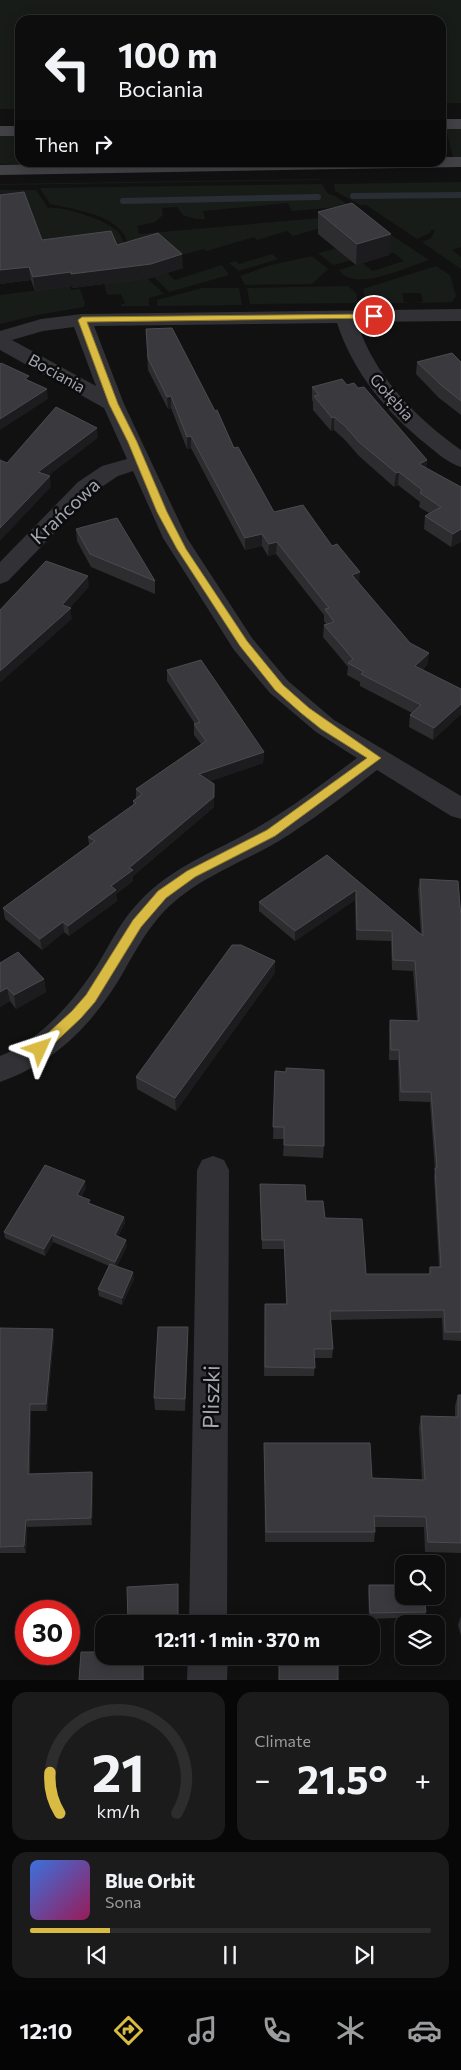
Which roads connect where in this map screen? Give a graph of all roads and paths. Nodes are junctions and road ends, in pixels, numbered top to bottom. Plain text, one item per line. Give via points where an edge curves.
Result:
1 (446, 124) edge
2 (461, 124) edge
3 (0, 131) edge
4 (15, 131) edge
5 (446, 162) edge
6 (461, 162) edge
7 (176, 167) edge
8 (0, 170) edge
9 (461, 315) edge
10 (345, 316) junction
11 (82, 320) junction
12 (0, 337) edge
13 (0, 342) edge
14 (113, 404) junction
15 (461, 460) edge
16 (140, 462) junction
17 (0, 576) edge
18 (375, 758) junction
19 (461, 809) edge
20 (1, 1071) edge
21 (213, 1170) dead end
22 (208, 1615) edge
23 (208, 1665) edge
24 (208, 1680) edge

1 - 2 street
3 - 4 street
5 - 6 street
7 - 8 street
9 - 10 street
10 - 11 street
10 - 15 street, Gołębia via 355,349 376,381 423,430
11 - 12 street via 41,325
11 - 14 street, Bociania
13 - 14 street, Bociania
14 - 16 street, Bociania
16 - 17 street, Krańcowa via 110,471 86,486
16 - 18 street, Bociania via 175,538 262,669 305,711
18 - 19 street, Bociania
18 - 20 street via 271,833 191,874 162,894 137,923 107,974 77,1014 40,1049
21 - 22 street, Pliszki
23 - 24 street

